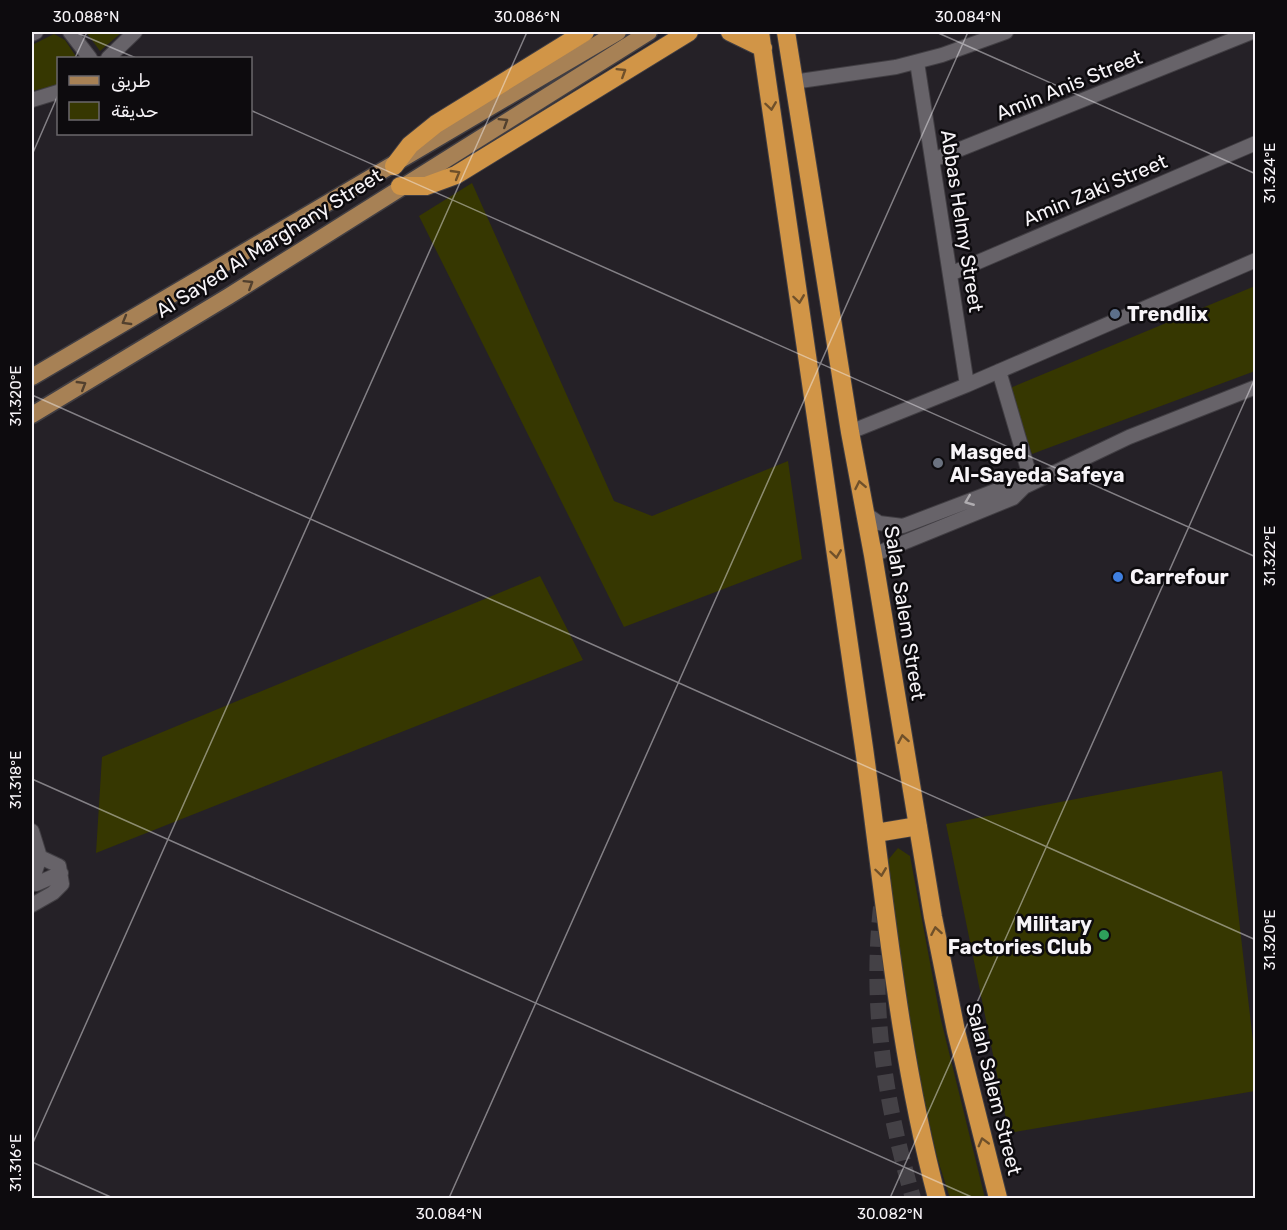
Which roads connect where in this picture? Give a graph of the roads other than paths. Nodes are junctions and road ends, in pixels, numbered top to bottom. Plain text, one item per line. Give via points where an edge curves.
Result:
1 (36, 32) edge
2 (70, 32) edge
3 (135, 32) edge
4 (585, 32) edge
5 (618, 32) edge
6 (649, 32) edge
7 (730, 32) edge
8 (786, 32) edge
9 (1006, 32) edge
10 (1252, 32) edge
11 (683, 33) edge
12 (32, 34) edge
13 (762, 40) edge
14 (89, 57) edge
15 (109, 57) edge
16 (917, 62) junction
17 (793, 82) junction
18 (57, 92) edge
19 (32, 100) edge
20 (1256, 143) edge
21 (933, 160) junction
22 (394, 166) junction
23 (369, 180) junction
24 (400, 186) junction
25 (380, 199) junction
26 (1256, 260) edge
27 (950, 273) junction
28 (999, 371) junction
29 (32, 377) edge
30 (967, 385) junction
31 (1256, 387) edge
32 (32, 415) edge
33 (850, 432) junction
34 (1028, 485) junction
35 (866, 514) junction
36 (873, 555) junction
37 (918, 826) junction
38 (32, 831) edge
39 (876, 833) junction
40 (40, 857) junction
41 (61, 873) junction
42 (33, 882) edge
43 (46, 898) junction
44 (32, 905) edge
45 (937, 1198) edge
46 (998, 1198) edge

1 - 12 street
2 - 14 street
3 - 15 street
4 - 22 highway, Al Sayed Al Marghany Street via 436,124 410,145
5 - 22 main road
24 -> 6 main road
7 - 13 highway
8 - 17 highway, Salah Salem Street
9 - 16 street
10 - 21 street, Amin Anis Street
24 -> 11 highway, Al Sayed Al Marghany Street via 426,186 451,178
13 -> 39 highway
16 - 17 street
16 - 21 street, Abbas Helmy Street
17 - 33 highway, Salah Salem Street
18 - 19 street
20 - 27 street, Amin Zaki Street
21 - 27 street, Abbas Helmy Street
22 - 23 main road, Al Sayed Al Marghany Street
23 - 25 main road
23 -> 29 main road, Al Sayed Al Marghany Street
24 - 25 main road, Al Sayed Al Marghany Street
32 -> 25 main road, Al Sayed Al Marghany Street
26 - 28 street
27 - 30 street, Abbas Helmy Street
28 - 30 street
28 - 34 street
30 - 33 street
31 - 34 street via 1129,437
35 -> 33 highway, Salah Salem Street
34 -> 35 street via 1008,486 903,526 886,525
34 - 36 street via 1013,498
35 - 36 highway, Salah Salem Street
37 -> 36 highway, Salah Salem Street
37 - 39 highway
46 -> 37 highway, Salah Salem Street via 956,1031
38 - 40 street
39 -> 45 highway via 900,1028
40 - 41 street via 56,863
40 - 42 street
41 - 42 street
41 - 43 street via 62,884
42 - 43 street
43 - 44 street

